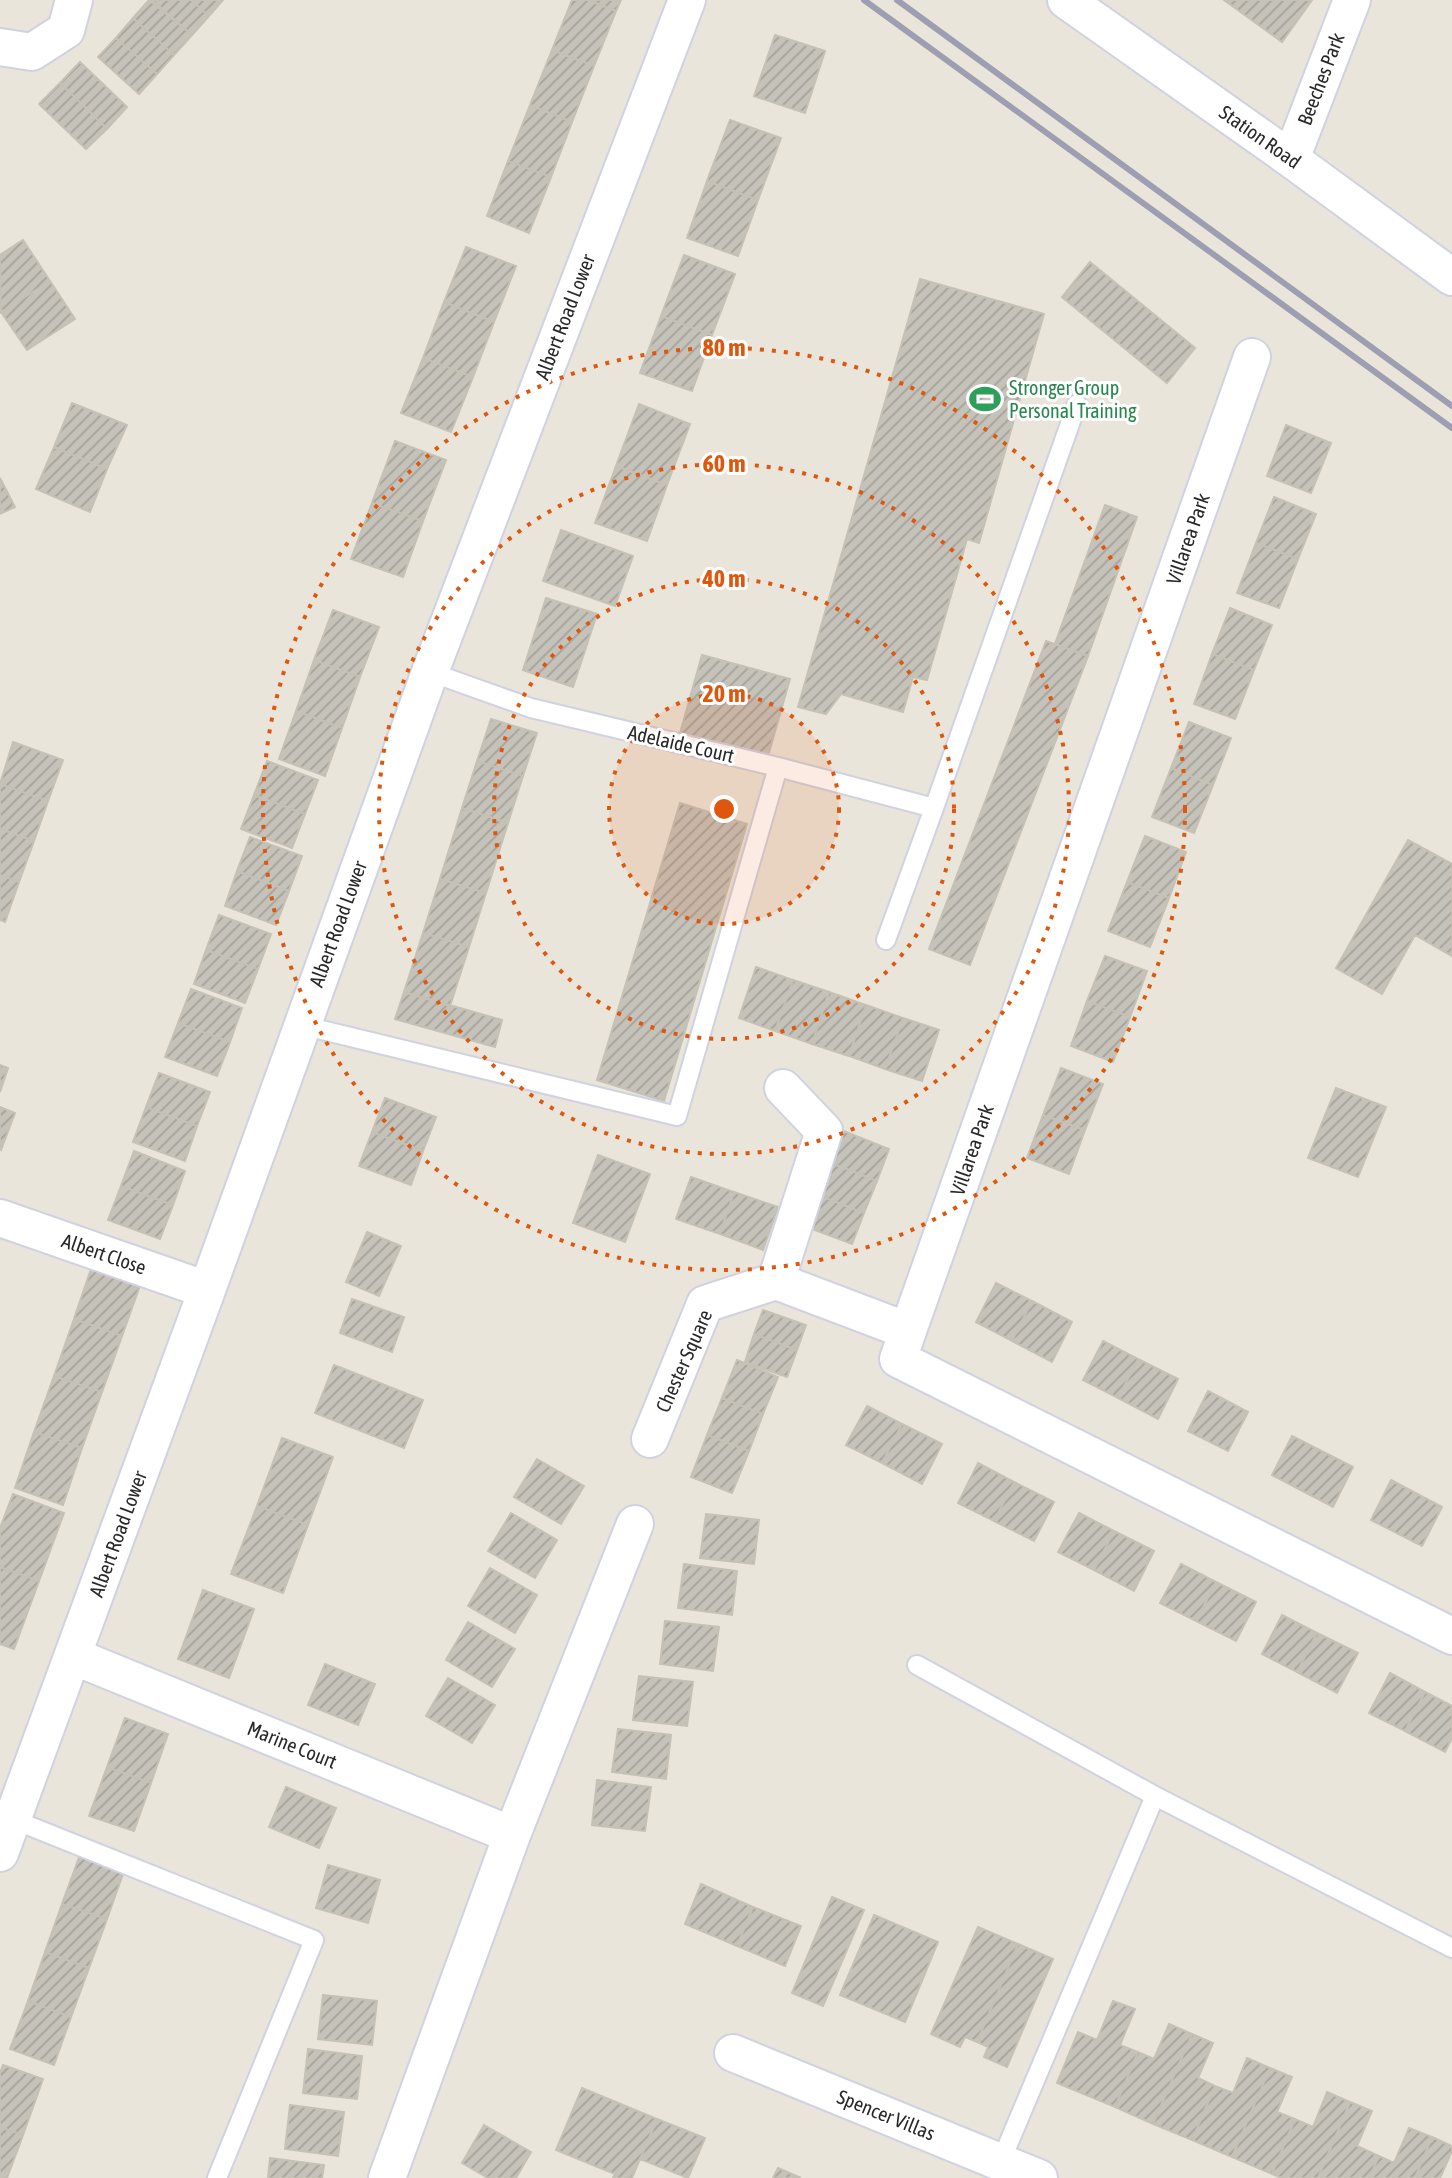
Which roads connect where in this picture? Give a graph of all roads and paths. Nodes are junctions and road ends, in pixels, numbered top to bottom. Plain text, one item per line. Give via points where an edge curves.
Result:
1 (74, 0) edge
2 (687, 0) edge
3 (1066, 0) edge
4 (1352, 0) edge
5 (0, 47) edge
6 (1291, 159) junction
7 (1452, 277) edge
8 (1252, 357) dead end
9 (1077, 404) dead end
10 (430, 672) junction
11 (778, 767) junction
12 (934, 808) junction
13 (886, 940) dead end
14 (301, 1025) junction
15 (783, 1088) dead end
16 (0, 1218) edge
17 (776, 1281) junction
18 (207, 1290) junction
19 (908, 1331) junction
20 (650, 1439) dead end
21 (635, 1524) dead end
22 (1452, 1636) edge
23 (73, 1656) junction
24 (917, 1665) dead end
25 (1155, 1796) junction
26 (11, 1799) edge
27 (512, 1835) junction
28 (0, 1853) edge
29 (1452, 1948) edge
30 (733, 2053) dead end
31 (997, 2170) edge
32 (217, 2178) edge
33 (387, 2178) edge
34 (1039, 2178) edge

1 - 5 street via 66,30 32,52
2 - 10 street, Albert Road Lower
3 - 6 street, Station Road
4 - 6 street, Beeches Park
6 - 7 street, Station Road
8 - 19 street, Villarea Park
9 - 12 lane
10 - 11 lane, Adelaide Court via 531,708
10 - 14 street, Albert Road Lower
11 - 12 lane, Adelaide Court
11 - 14 lane via 677,1116
12 - 13 lane
14 - 18 street, Albert Road Lower
15 - 17 street via 824,1131
16 - 18 street, Albert Close
17 - 19 street
17 - 20 street, Chester Square via 705,1304
18 - 23 street, Albert Road Lower
19 - 22 street, Villarea Park via 898,1359
21 - 27 street
23 - 26 street, Albert Road Lower
23 - 27 street, Marine Court
24 - 25 lane
25 - 29 lane
25 - 31 lane
26 - 28 street, Albert Road Lower
26 - 32 lane via 314,1940
27 - 33 street
30 - 31 street, Spencer Villas
31 - 34 street, Spencer Villas

